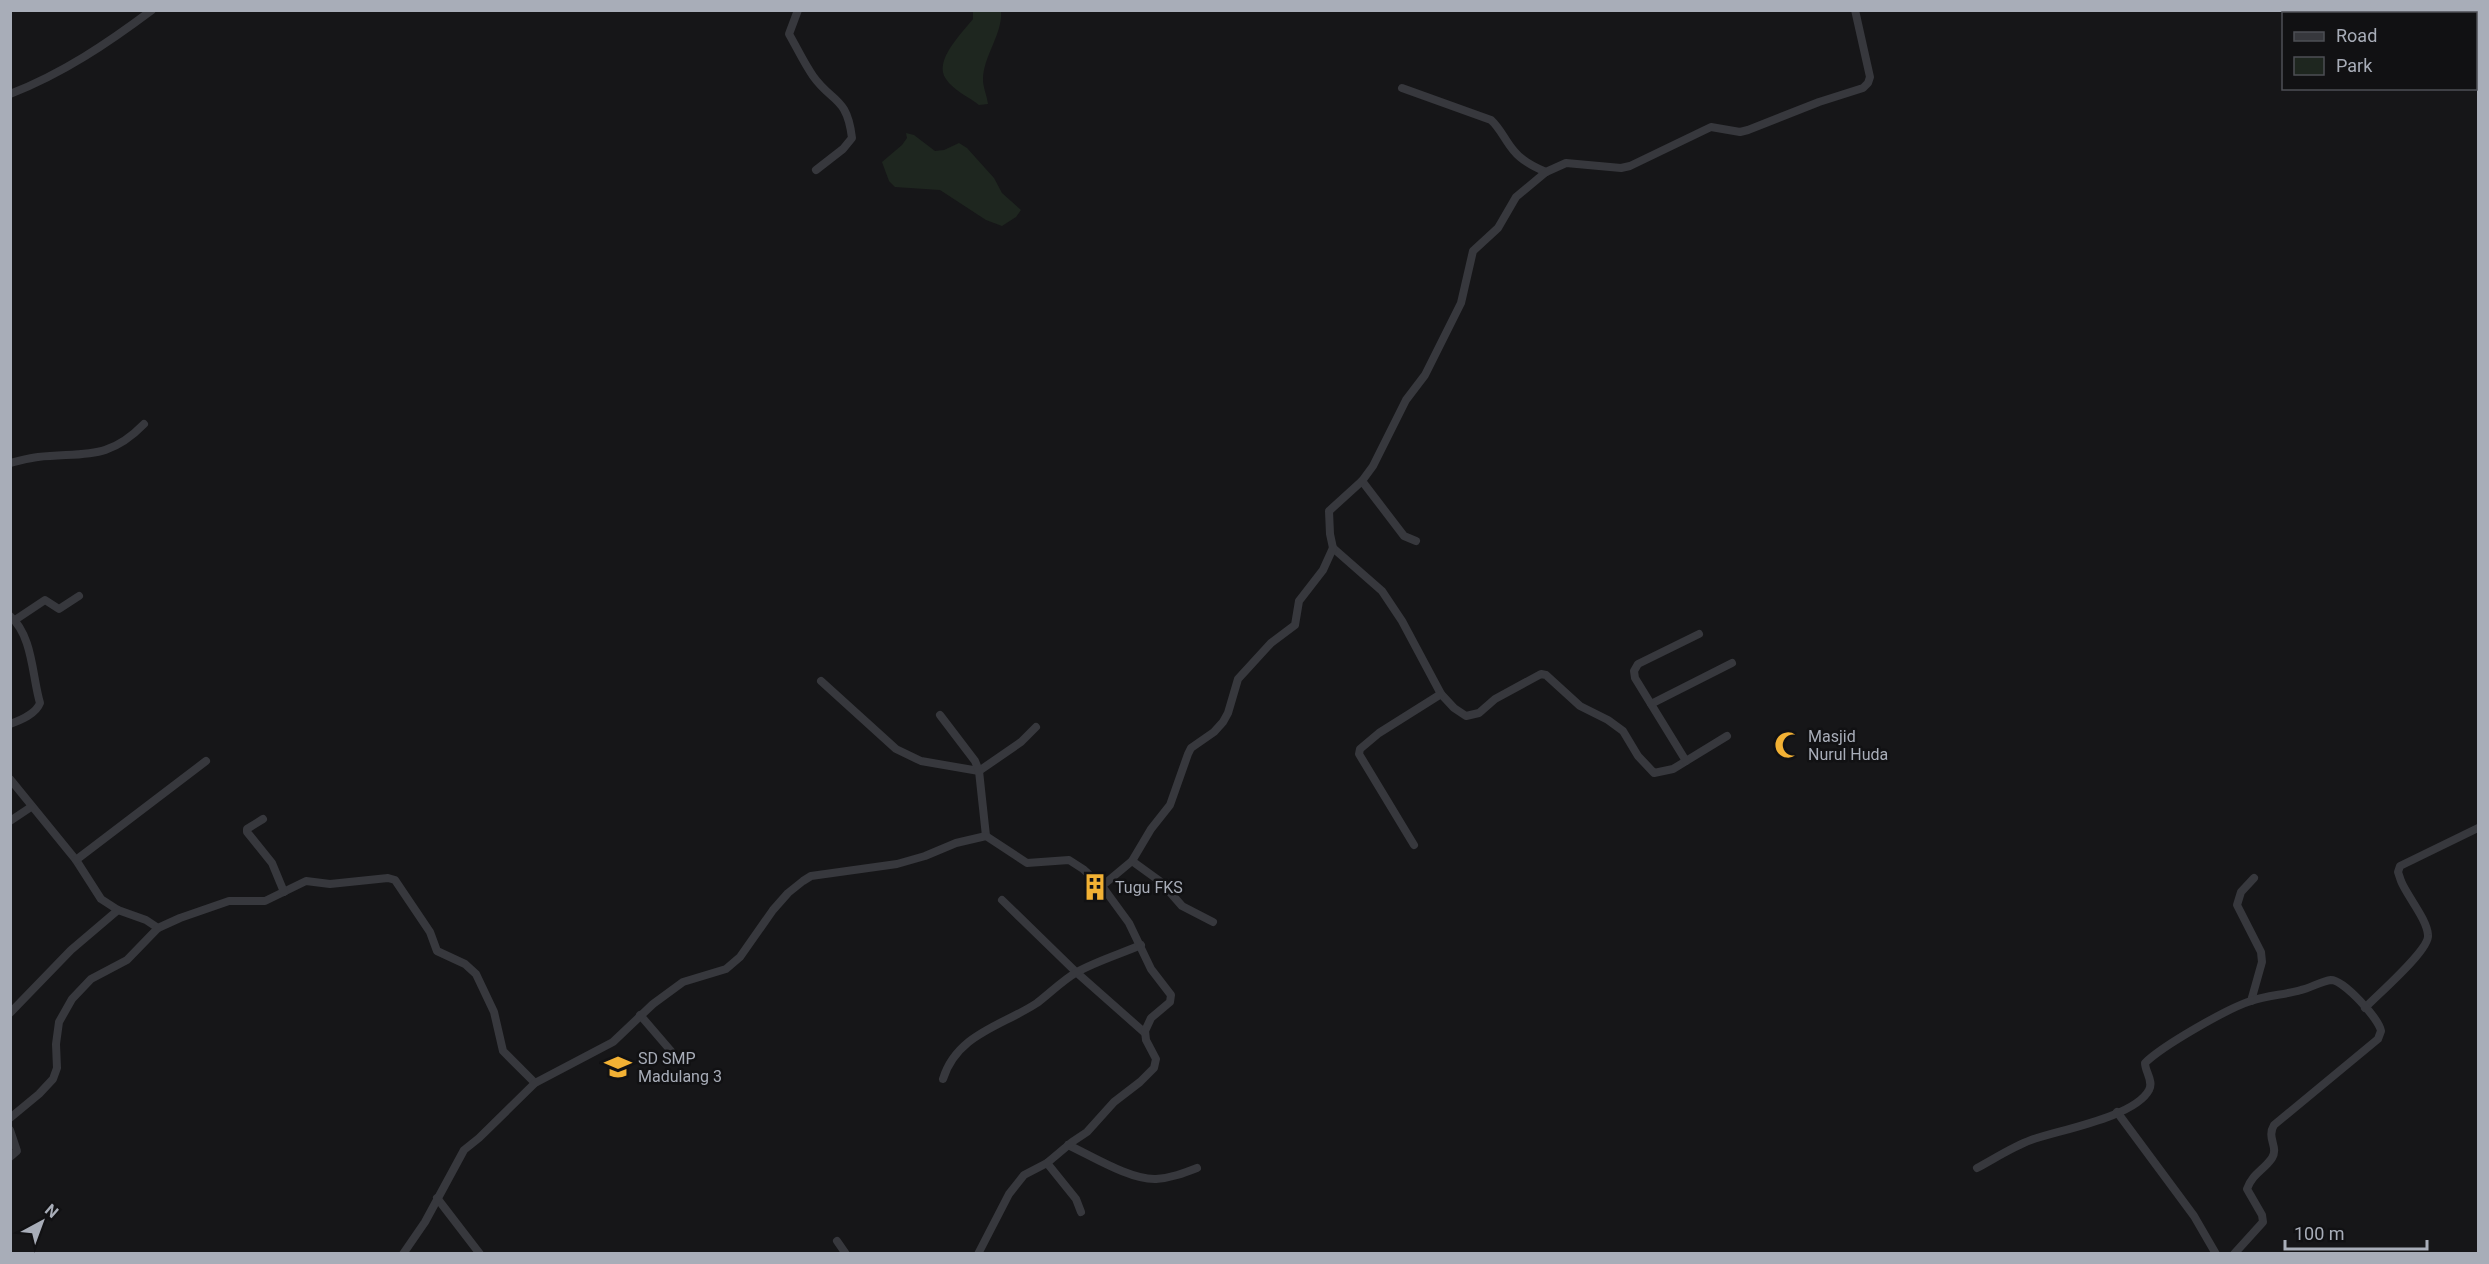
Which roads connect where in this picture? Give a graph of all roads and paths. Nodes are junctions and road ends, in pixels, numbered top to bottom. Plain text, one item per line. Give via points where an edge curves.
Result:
1 (152, 10) edge
2 (798, 10) edge
3 (1855, 10) edge
4 (1402, 88) dead end
5 (10, 94) edge
6 (816, 170) dead end
7 (1546, 172) junction
8 (144, 424) dead end
9 (10, 463) edge
10 (1362, 481) junction
11 (1416, 541) dead end
12 (1332, 548) junction
13 (79, 596) dead end
14 (13, 618) edge
15 (1699, 634) dead end
16 (1732, 663) dead end
17 (821, 681) dead end
18 (1441, 694) junction
19 (1651, 704) junction
20 (940, 715) dead end
21 (10, 724) edge
22 (1036, 727) dead end
23 (1727, 736) dead end
24 (206, 761) dead end
25 (1686, 762) junction
26 (979, 771) junction
27 (10, 778) edge
28 (31, 807) junction
29 (263, 819) dead end
30 (10, 821) edge
31 (2478, 828) edge
32 (986, 836) junction
33 (1414, 845) dead end
34 (76, 860) junction
35 (1132, 861) junction
36 (2254, 878) dead end
37 (1102, 886) junction
38 (284, 892) junction
39 (1002, 900) dead end
40 (118, 910) junction
41 (1213, 922) dead end
42 (158, 928) junction
43 (1141, 945) junction
44 (1076, 972) junction
45 (2251, 1001) junction
46 (2365, 1008) junction
47 (10, 1013) edge
48 (640, 1015) junction
49 (1145, 1033) junction
50 (671, 1051) dead end
51 (943, 1079) dead end
52 (535, 1083) junction
53 (2117, 1112) junction
54 (11, 1117) edge
55 (10, 1130) edge
56 (1068, 1145) junction
57 (10, 1157) edge
58 (1047, 1164) junction
59 (1197, 1168) dead end
60 (1977, 1168) dead end
61 (437, 1198) junction
62 (1081, 1212) dead end
63 (837, 1241) dead end
64 (403, 1254) edge
65 (480, 1254) edge
66 (846, 1254) edge
67 (978, 1254) edge
68 (2216, 1254) edge
69 (2234, 1254) edge

1 - 5 street via 75,63
2 - 6 street via 789,34 814,78 840,102 852,138
3 - 7 street via 1870,77 1863,88 1748,130 1711,127 1630,166 1566,163
4 - 7 street via 1491,120 1514,152
7 - 10 street via 1516,197 1498,228 1473,251 1461,303 1425,375 1406,399
8 - 9 street via 109,450
10 - 11 street via 1404,536
10 - 12 street via 1329,511
12 - 18 street via 1391,603
12 - 35 street via 1323,570 1299,601 1295,625 1271,643 1238,679 1223,722 1191,748 1174,800
13 - 14 street via 59,609 45,600
14 - 21 street via 28,649 40,703 27,716
15 - 19 street via 1638,664 1635,678
16 - 19 street
17 - 26 street via 896,748 921,761
18 - 25 street via 1460,713 1473,716 1541,674 1580,706 1623,731 1650,771 1659,774
18 - 33 street via 1359,749
19 - 25 street
20 - 26 street
22 - 26 street
23 - 25 street
24 - 34 street
26 - 32 street
27 - 28 street
28 - 30 street
28 - 34 street
29 - 38 street via 247,830 272,863
31 - 46 street via 2400,866 2401,881 2427,927 2428,940
32 - 37 street via 1027,863 1069,860
32 - 48 street via 897,864 811,876 772,910 740,957 726,969 683,982
34 - 40 street via 101,899
35 - 37 street
35 - 41 street via 1161,882 1182,906
36 - 45 street via 2241,892 2237,905 2261,952
37 - 43 street
38 - 42 street via 265,902 229,901
38 - 52 street via 306,881 330,884 395,880 430,932 437,951 465,964 476,974 494,1012 503,1051
39 - 44 street
40 - 42 street
40 - 47 street via 71,950
42 - 54 street via 127,960 91,979 72,999 59,1022 53,1079
43 - 44 street
43 - 49 street via 1151,969 1172,998 1151,1018
44 - 49 street
44 - 51 street via 1036,1004 963,1046 948,1062
45 - 46 street via 2331,980 2344,986
45 - 53 street via 2151,1058 2145,1063 2149,1091
46 - 69 street via 2381,1027 2378,1039 2311,1092 2271,1130 2272,1158 2254,1175 2247,1189 2263,1222
48 - 50 street
48 - 52 street via 613,1042
49 - 56 street via 1156,1059 1154,1068
52 - 61 street via 464,1150
53 - 60 street via 2091,1124 2032,1140
53 - 68 street via 2194,1216
55 - 57 street via 16,1151
56 - 58 street
56 - 59 street via 1135,1175 1154,1179
58 - 62 street via 1076,1199
58 - 67 street via 1029,1172 1009,1194
61 - 64 street
61 - 65 street
63 - 66 street

